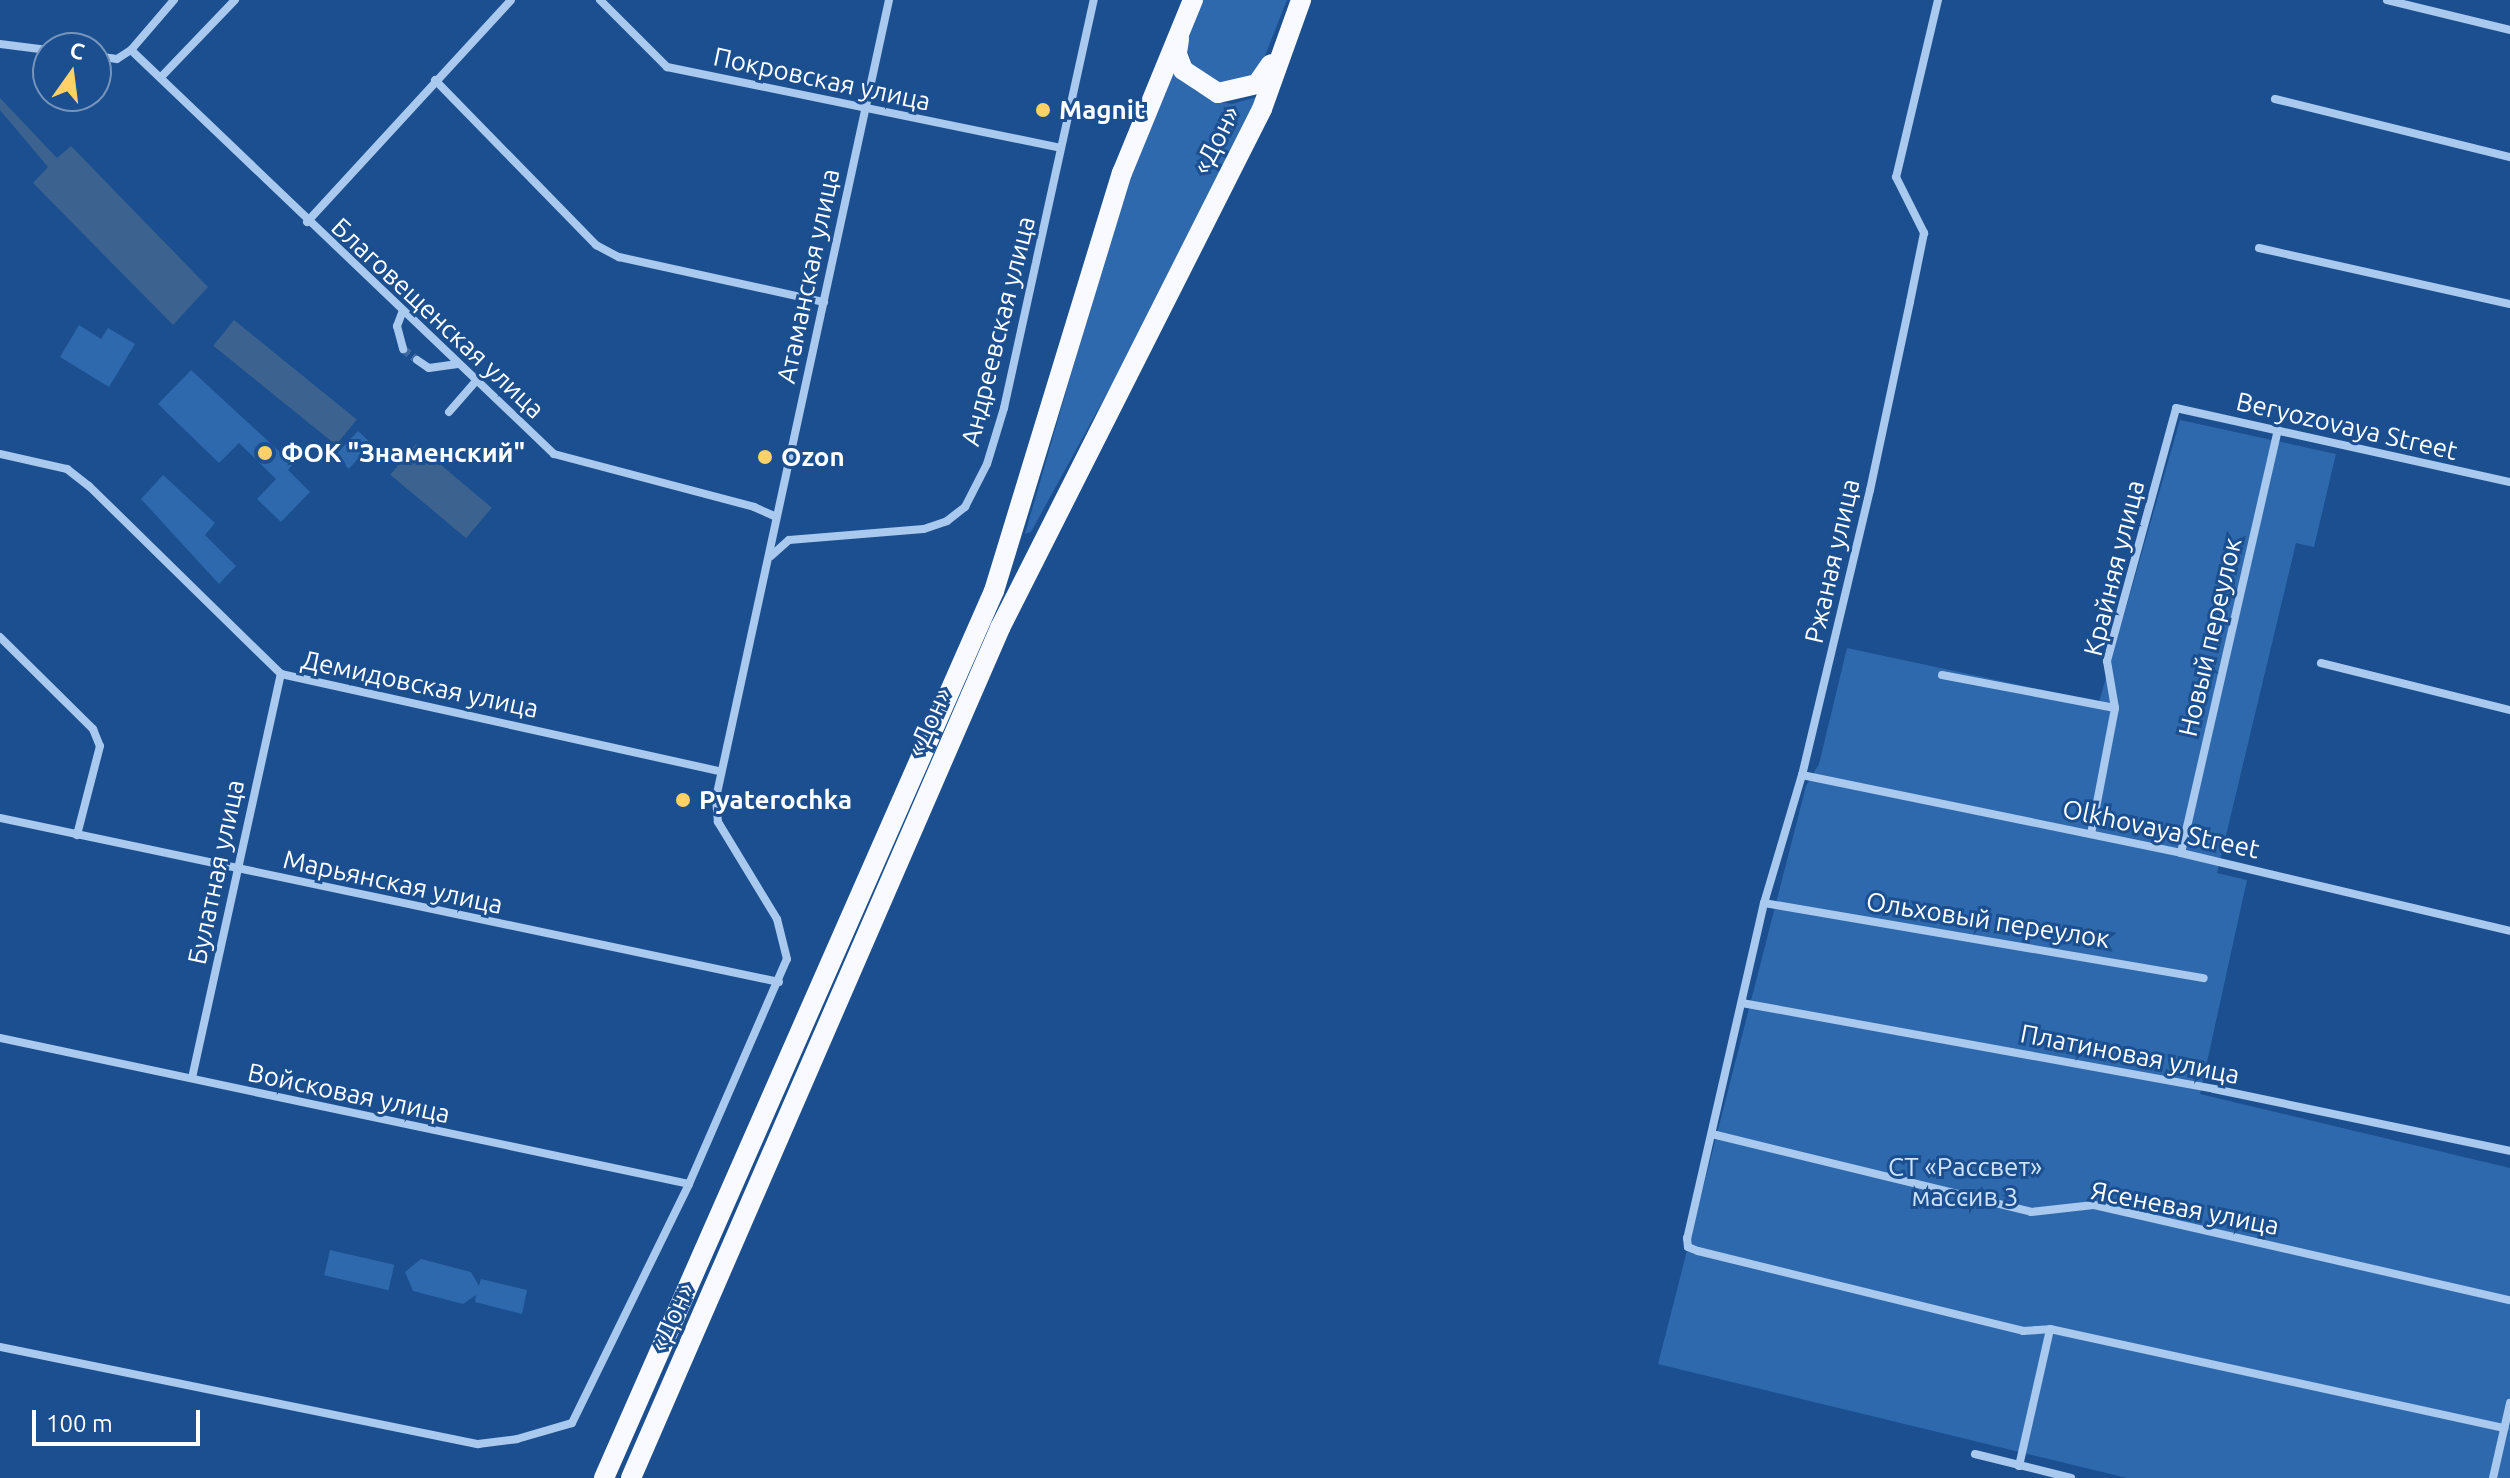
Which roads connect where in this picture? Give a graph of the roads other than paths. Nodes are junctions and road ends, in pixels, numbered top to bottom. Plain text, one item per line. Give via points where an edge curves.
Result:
1 (174, 0) edge
2 (235, 0) edge
3 (511, 0) edge
4 (600, 0) edge
5 (889, 0) edge
6 (1094, 0) edge
7 (1193, 0) edge
8 (1298, 0) edge
9 (1938, 0) edge
10 (2387, 0) edge
11 (1181, 28) junction
12 (2510, 30) edge
13 (0, 44) edge
14 (32, 48) edge
15 (131, 50) junction
16 (112, 58) edge
17 (163, 75) junction
18 (435, 80) junction
19 (2275, 99) dead end
20 (865, 108) junction
21 (1061, 148) junction
22 (2510, 157) edge
23 (307, 222) junction
24 (2259, 248) dead end
25 (824, 302) junction
26 (2510, 304) edge
27 (402, 313) junction
28 (403, 349) dead end
29 (417, 360) tunnel mouth
30 (458, 364) junction
31 (475, 382) junction
32 (2176, 408) joint
33 (449, 412) dead end
34 (2278, 430) junction
35 (0, 454) edge
36 (2510, 482) edge
37 (776, 517) junction
38 (768, 561) junction
39 (0, 637) edge
40 (2321, 663) dead end
41 (281, 674) junction
42 (1942, 675) dead end
43 (2115, 708) junction
44 (2510, 710) edge
45 (720, 771) junction
46 (1802, 775) junction
47 (0, 818) edge
48 (2091, 834) junction
49 (77, 835) junction
50 (2181, 853) junction
51 (236, 870) junction
52 (1764, 903) junction
53 (2510, 931) edge
54 (2204, 978) dead end
55 (779, 982) junction
56 (1742, 1003) junction
57 (0, 1038) edge
58 (192, 1078) junction
59 (1712, 1134) junction
60 (2510, 1151) edge
61 (689, 1184) junction
62 (2510, 1300) edge
63 (2050, 1329) junction
64 (0, 1347) edge
65 (2510, 1403) edge
66 (2504, 1428) junction
67 (1975, 1454) dead end
68 (2019, 1466) junction
69 (604, 1478) edge
70 (631, 1478) edge
71 (2071, 1478) edge
72 (2493, 1478) edge

1 - 15 street
2 - 17 street
3 - 18 street
4 - 20 street, Покровская улица via 667,67
5 - 20 street, Атаманская улица
6 - 21 street, Андреевская улица
7 - 11 highway, «Дон»
8 - 11 highway via 1268,70 1257,84 1240,91 1203,88 1183,70 1177,54
8 - 70 highway, «Дон» via 1262,109 1000,628
9 - 46 street, Ржаная улица via 1896,177 1924,233
10 - 12 street
11 - 69 highway, «Дон» via 1122,173 994,591
13 - 14 street
15 - 16 street
15 - 17 street, Благовещенская улица
17 - 23 street, Благовещенская улица
18 - 23 street
18 - 25 street via 596,245 619,257
19 - 22 street
20 - 21 street, Покровская улица
20 - 25 street, Атаманская улица
21 - 38 street, Андреевская улица via 1004,408 987,464 965,507 924,529 789,540
23 - 27 street, Благовещенская улица
24 - 26 street
25 - 37 street, Атаманская улица
27 - 28 street via 397,326
27 - 30 street, Благовещенская улица
29 - 30 street via 429,368
30 - 31 street, Благовещенская улица
31 - 33 street
31 - 37 street, Благовещенская улица via 554,454
32 - 34 street, Beryozovaya Street
32 - 43 street, Крайняя улица via 2107,661
34 - 36 street, Beryozovaya Street
34 - 50 street, Новый переулок
35 - 41 street, Демидовская улица via 67,469 89,486
37 - 38 street, Атаманская улица
38 - 45 street, Атаманская улица
39 - 49 street via 93,729 100,746
40 - 44 street
41 - 45 street, Демидовская улица
41 - 51 street, Булатная улица
42 - 43 street
43 - 48 street, Крайняя улица
45 - 55 street, Атаманская улица via 718,822 785,937 787,959
46 - 48 street, Olkhovaya Street
46 - 52 street, Ржаная улица
47 - 49 street, Марьянская улица
48 - 50 street, Olkhovaya Street
49 - 51 street, Марьянская улица
50 - 53 street, Olkhovaya Street
51 - 55 street, Марьянская улица
51 - 58 street, Булатная улица
52 - 54 street, Ольховый переулок
52 - 56 street, Ржаная улица
55 - 61 street, Атаманская улица
56 - 59 street, Ржаная улица
56 - 60 street, Платиновая улица via 2214,1089
57 - 58 street, Войсковая улица
58 - 61 street, Войсковая улица
59 - 62 street, Ясеневая улица via 2031,1212 2094,1205
59 - 63 street, Ржаная улица via 1688,1247 2023,1331
61 - 64 street, Атаманская улица via 584,1405 572,1423 552,1431 478,1444 429,1437
63 - 66 street
63 - 68 street
65 - 66 street
66 - 72 street
67 - 68 street
68 - 71 street

